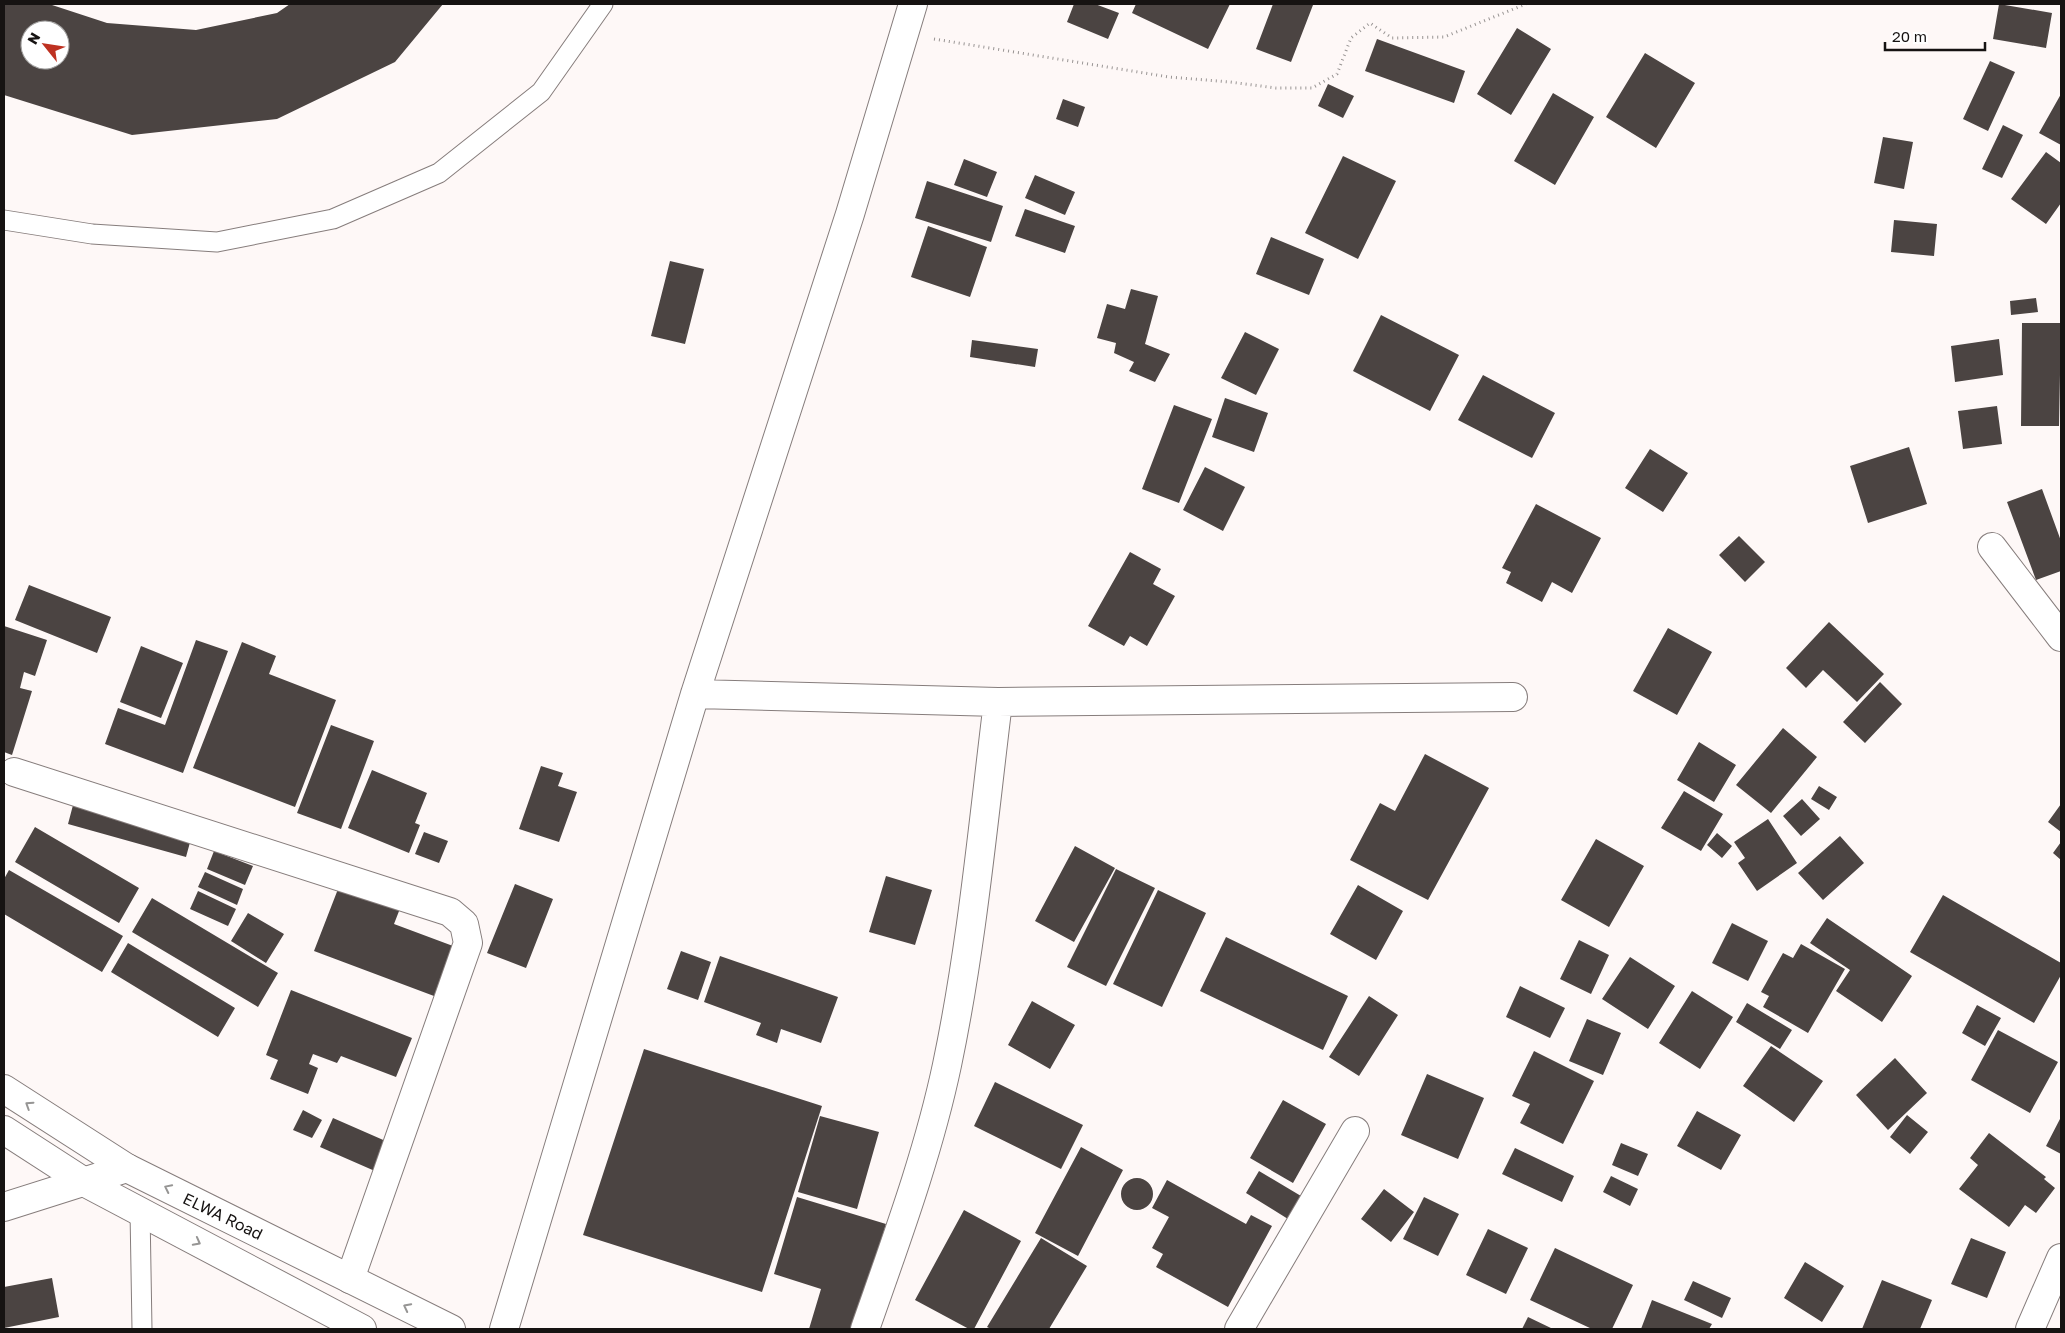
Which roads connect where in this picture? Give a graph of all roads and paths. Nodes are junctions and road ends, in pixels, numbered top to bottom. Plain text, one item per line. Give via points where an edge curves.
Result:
1 (604, 4) edge
2 (913, 4) edge
3 (1526, 4) edge
4 (903, 34) junction
5 (4, 220) edge
6 (1992, 547) dead end
7 (2061, 637) edge
8 (695, 694) junction
9 (1513, 697) dead end
10 (998, 702) junction
11 (14, 772) dead end
12 (4, 1089) edge
13 (4, 1130) edge
14 (1356, 1131) dead end
15 (127, 1168) junction
16 (86, 1183) junction
17 (4, 1207) edge
18 (140, 1212) junction
19 (2061, 1258) edge
20 (350, 1279) junction
21 (142, 1329) edge
22 (362, 1329) edge
23 (451, 1329) edge
24 (504, 1329) edge
25 (865, 1329) edge
26 (1239, 1329) edge
27 (2030, 1329) edge

1 - 5 lane via 541,92 439,173 333,219 217,242 92,234
2 - 4 street
3 - 4 path via 1444,37 1392,38 1370,23 1351,38 1337,74 1312,88 1276,88 1169,77
4 - 8 street via 850,214
6 - 7 street
8 - 10 street
8 - 24 street
9 - 10 street
10 - 25 street via 964,970 946,1067 925,1146
11 - 20 street via 450,912 464,924 468,943
15 -> 12 street, ELWA Road
13 - 16 street, ELWA Road
14 - 26 street
15 - 16 street
20 -> 15 street, ELWA Road
16 - 17 street
16 - 18 street, ELWA Road
18 - 21 lane
18 -> 22 street, ELWA Road
19 - 27 street
23 -> 20 street, ELWA Road

